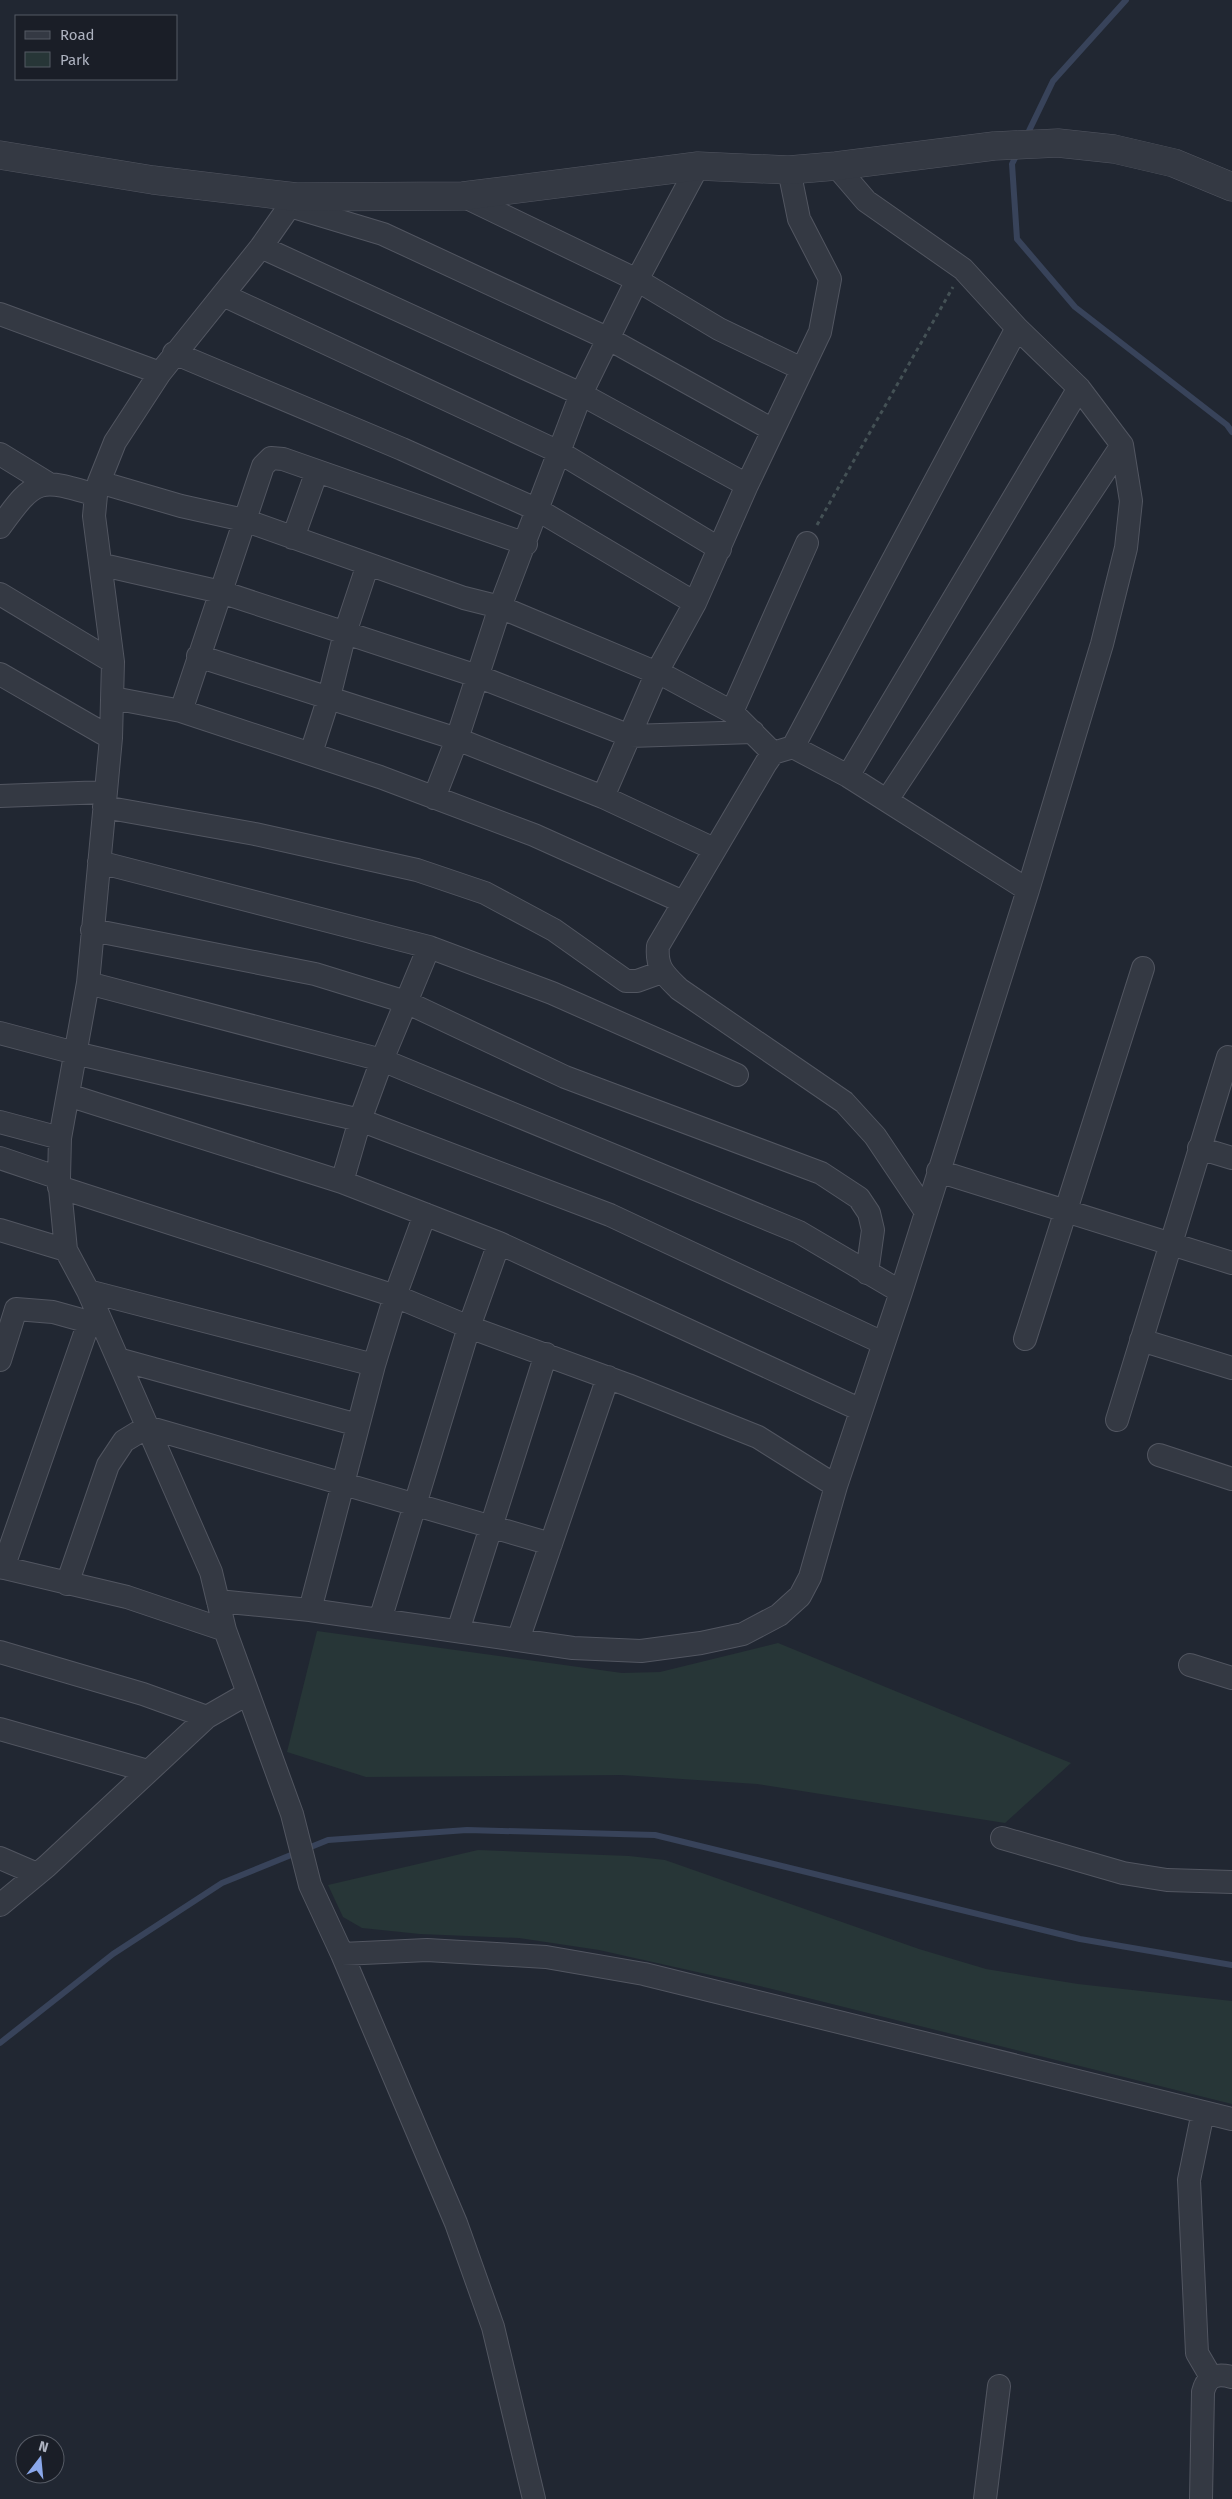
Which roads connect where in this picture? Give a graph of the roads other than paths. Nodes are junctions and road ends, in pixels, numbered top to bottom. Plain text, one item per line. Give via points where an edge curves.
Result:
1 (0, 155) edge
2 (698, 166) junction
3 (836, 166) junction
4 (789, 170) junction
5 (1232, 187) edge
6 (463, 196) junction
7 (293, 202) junction
8 (261, 247) junction
9 (637, 280) junction
10 (223, 295) junction
11 (0, 314) edge
12 (1017, 328) junction
13 (610, 339) junction
14 (174, 353) junction
15 (802, 369) junction
16 (160, 373) junction
17 (1079, 388) junction
18 (581, 394) junction
19 (773, 430) junction
20 (1122, 445) junction
21 (559, 452) junction
22 (0, 454) edge
23 (317, 471) junction
24 (49, 484) junction
25 (747, 485) junction
26 (98, 489) junction
27 (538, 510) junction
28 (244, 520) junction
29 (0, 527) edge
30 (293, 538) junction
31 (807, 543) road end
32 (526, 544) junction
33 (720, 549) junction
34 (368, 564) junction
35 (102, 565) junction
36 (221, 592) junction
37 (0, 594) edge
38 (695, 603) junction
39 (500, 608) junction
40 (345, 633) junction
41 (198, 656) junction
42 (114, 662) junction
43 (657, 672) junction
44 (0, 674) edge
45 (477, 676) junction
46 (329, 697) junction
47 (113, 698) junction
48 (181, 711) junction
49 (732, 712) junction
50 (752, 732) junction
51 (630, 736) junction
52 (111, 738) junction
53 (457, 739) junction
54 (783, 750) junction
55 (311, 753) junction
56 (848, 776) junction
57 (0, 796) edge
58 (603, 797) junction
59 (434, 798) junction
60 (104, 799) junction
61 (887, 800) junction
62 (714, 849) junction
63 (99, 862) junction
64 (1028, 890) junction
65 (683, 902) junction
66 (92, 930) junction
67 (428, 947) junction
68 (1142, 968) dead end
69 (662, 972) junction
70 (88, 983) junction
71 (406, 1002) junction
72 (0, 1033) edge
73 (75, 1053) junction
74 (1228, 1057) dead end
75 (382, 1060) junction
76 (737, 1075) dead end
77 (68, 1095) junction
78 (360, 1120) junction
79 (0, 1122) edge
80 (60, 1138) junction
81 (1199, 1148) junction
82 (0, 1158) edge
83 (1232, 1158) edge
84 (938, 1171) junction
85 (342, 1182) junction
86 (59, 1183) junction
87 (1065, 1210) junction
88 (926, 1212) junction
89 (425, 1214) junction
90 (0, 1230) edge
91 (499, 1243) junction
92 (1170, 1243) junction
93 (66, 1250) junction
94 (1232, 1262) edge
95 (868, 1273) junction
96 (88, 1291) junction
97 (901, 1292) junction
98 (396, 1296) junction
99 (8, 1306) edge
100 (93, 1318) junction
101 (469, 1327) junction
102 (1025, 1339) dead end
103 (1141, 1340) junction
104 (883, 1343) junction
105 (546, 1354) junction
106 (118, 1359) junction
107 (0, 1360) edge
108 (374, 1365) junction
109 (1232, 1368) edge
110 (608, 1377) junction
111 (861, 1410) junction
112 (1117, 1420) dead end
113 (358, 1425) junction
114 (147, 1427) junction
115 (1159, 1455) dead end
116 (1232, 1479) edge
117 (343, 1484) junction
118 (836, 1486) junction
119 (416, 1505) junction
120 (491, 1527) junction
121 (551, 1544) junction
122 (2, 1567) edge
123 (67, 1584) junction
124 (218, 1601) junction
125 (310, 1610) junction
126 (380, 1620) junction
127 (225, 1630) junction
128 (458, 1631) junction
129 (518, 1640) junction
130 (0, 1652) edge
131 (1190, 1665) dead end
132 (1232, 1678) edge
133 (246, 1694) junction
134 (206, 1717) junction
135 (0, 1729) edge
136 (148, 1771) junction
137 (1002, 1838) dead end
138 (0, 1858) edge
139 (37, 1874) junction
140 (1232, 1882) edge
141 (0, 1905) edge
142 (342, 1954) junction
143 (1204, 2112) junction
144 (1232, 2119) edge
145 (1221, 2377) edge
146 (998, 2386) dead end
147 (534, 2499) edge
148 (985, 2499) edge
149 (1201, 2499) edge

1 - 7 street
2 - 4 street
2 - 6 street
2 - 9 street
3 - 4 street
3 - 5 street via 994,146 1058,144 1114,149 1174,163
3 - 12 street via 866,200 963,269
4 - 15 street via 799,219 830,279 820,332
6 - 7 street
6 - 9 street
7 - 8 street
7 - 13 street via 383,234
8 - 10 street
8 - 18 street
9 - 13 street
9 - 15 street via 720,329
10 - 14 street
10 - 21 street
11 - 16 street
12 - 17 street
12 - 54 street
13 - 18 street
13 - 19 street
14 - 16 street
14 - 27 street via 402,448
15 - 19 street
16 - 26 street via 115,442
17 - 20 street
17 - 56 street
18 - 21 street
18 - 25 street
19 - 25 street
20 - 61 street
20 - 64 street via 1132,501 1126,548 1102,644
21 - 27 street
21 - 33 street
22 - 24 street
23 - 28 street via 277,457 266,461
23 - 30 street
23 - 32 street
24 - 26 street
24 - 29 street via 22,496
25 - 33 street
26 - 28 street
26 - 35 street via 94,516
27 - 32 street
27 - 38 street
28 - 30 street
28 - 36 street
30 - 34 street
31 - 49 street
32 - 39 street
33 - 38 street
34 - 39 street
34 - 40 street
35 - 36 street
35 - 42 street
36 - 40 street
36 - 41 street
37 - 42 street
38 - 43 street
39 - 43 street
39 - 45 street
40 - 45 street
40 - 46 street
41 - 46 street
41 - 48 street
42 - 47 street
43 - 49 street
43 - 51 street
44 - 52 street
45 - 51 street
45 - 53 street
46 - 53 street
46 - 55 street
47 - 48 street
47 - 52 street
48 - 55 street
49 - 50 street
50 - 51 street
50 - 54 street
51 - 58 street
52 - 60 street
53 - 58 street
53 - 59 street
54 - 56 street
54 - 62 street
55 - 59 street
56 - 61 street
57 - 60 street
58 - 62 street
59 - 65 street via 534,835
60 - 63 street
60 - 69 street via 417,870 485,893 545,925 626,981 637,981
61 - 64 street
62 - 65 street
63 - 66 street
63 - 67 street
64 - 84 street
65 - 69 street via 658,946 657,960
66 - 70 street
66 - 71 street via 315,974
67 - 71 street
67 - 76 street via 552,993
68 - 87 street
69 - 88 street via 679,989 844,1102 875,1136
70 - 73 street
70 - 75 street
71 - 75 street
71 - 95 street via 565,1076 821,1173 859,1198 869,1213 873,1230
72 - 73 street
73 - 77 street
73 - 78 street
74 - 81 street
75 - 78 street
75 - 95 street via 799,1232
77 - 80 street
77 - 85 street
78 - 85 street
78 - 104 street via 610,1216
79 - 80 street
80 - 86 street
81 - 83 street
81 - 92 street
82 - 86 street
84 - 87 street
84 - 88 street
85 - 89 street
86 - 93 street
86 - 98 street
87 - 92 street
87 - 102 street
88 - 97 street
89 - 91 street
89 - 98 street
90 - 93 street
91 - 101 street
91 - 111 street
92 - 94 street
92 - 103 street
93 - 96 street
95 - 97 street
96 - 100 street
96 - 108 street
97 - 104 street
98 - 101 street
98 - 108 street
99 - 100 street
99 - 107 street
100 - 106 street
100 - 122 street
101 - 105 street
101 - 119 street
103 - 109 street
103 - 112 street
104 - 111 street
105 - 110 street
105 - 120 street
106 - 113 street
106 - 114 street
108 - 113 street
110 - 118 street via 758,1437
110 - 121 street
111 - 118 street
113 - 117 street
114 - 117 street
114 - 123 street via 124,1441 108,1465
114 - 124 street via 210,1572
115 - 116 street
117 - 119 street
117 - 125 street
118 - 129 street via 810,1577 800,1596 779,1615 743,1634 641,1652 573,1648
119 - 120 street
119 - 126 street
120 - 121 street
120 - 128 street
121 - 129 street
122 - 123 street
123 - 127 street via 127,1597
124 - 125 street
124 - 127 street
125 - 126 street
126 - 128 street
127 - 133 street
128 - 129 street
130 - 134 street via 143,1694
131 - 132 street
133 - 134 street
133 - 142 street via 292,1814 310,1886
134 - 136 street
135 - 136 street
136 - 139 street
137 - 140 street via 1123,1873 1167,1880
138 - 139 street
139 - 141 street
142 - 143 street via 427,1950 546,1956 644,1974
142 - 147 street via 456,2223 493,2327
143 - 144 street
143 - 145 street via 1189,2180 1197,2353
145 - 149 street via 1206,2382 1203,2392
146 - 148 street

